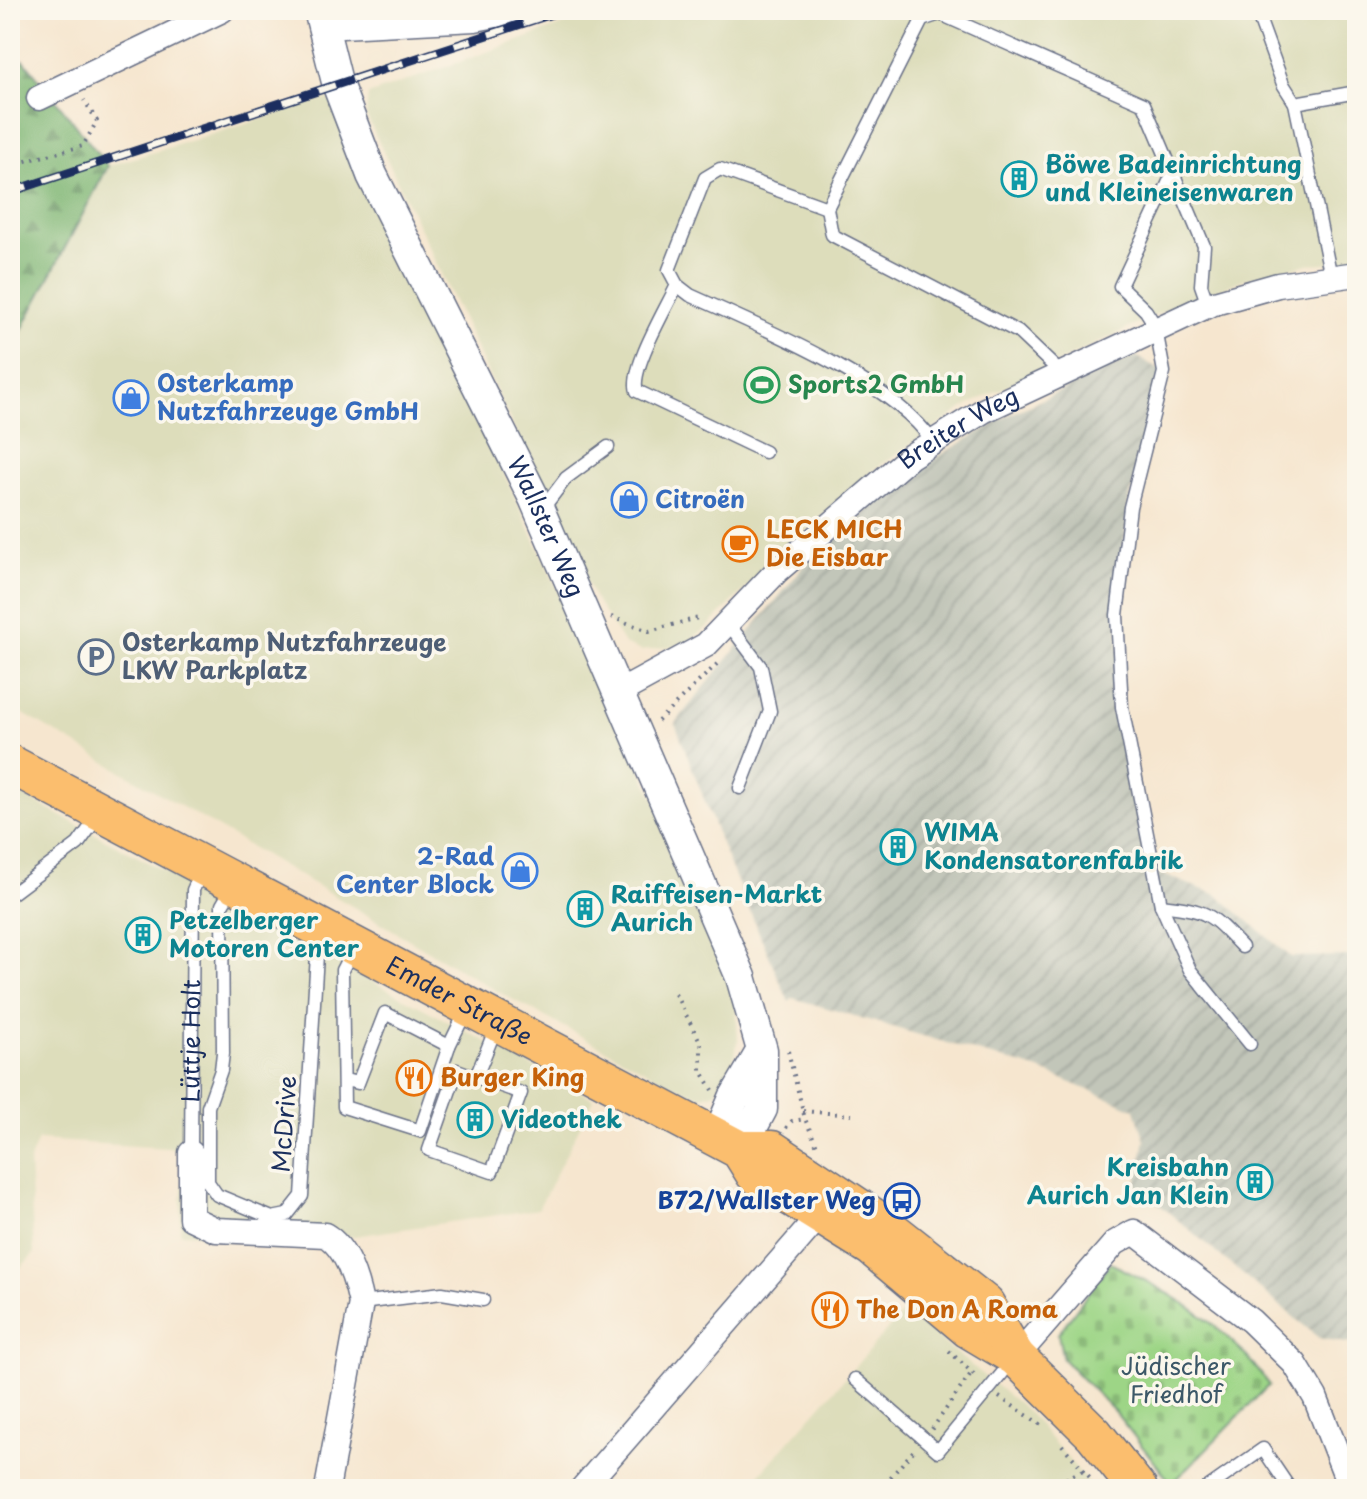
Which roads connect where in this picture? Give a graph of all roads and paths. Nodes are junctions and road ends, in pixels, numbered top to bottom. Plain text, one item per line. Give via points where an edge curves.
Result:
1 (222, 10) edge
2 (520, 10) edge
3 (1256, 10) edge
4 (321, 18) edge
5 (74, 84) junction
6 (1357, 92) edge
7 (39, 98) dead end
8 (1295, 103) junction
9 (10, 165) edge
10 (1173, 173) junction
11 (827, 208) junction
12 (1357, 274) edge
13 (1331, 277) junction
14 (677, 285) junction
15 (1208, 305) junction
16 (1153, 328) junction
17 (1061, 373) junction
18 (933, 442) junction
19 (608, 447) dead end
20 (765, 452) dead end
21 (541, 512) junction
22 (734, 630) junction
23 (620, 692) junction
24 (658, 719) dead end
25 (10, 764) edge
26 (740, 788) dead end
27 (100, 812) junction
28 (219, 875) junction
29 (10, 895) edge
30 (1161, 905) junction
31 (341, 939) junction
32 (1242, 947) dead end
33 (483, 1014) junction
34 (1250, 1044) dead end
35 (449, 1046) junction
36 (476, 1077) junction
37 (345, 1080) junction
38 (803, 1111) dead end
39 (852, 1115) dead end
40 (728, 1144) junction
41 (191, 1153) joint
42 (821, 1214) junction
43 (483, 1300) dead end
44 (361, 1303) junction
45 (1016, 1357) junction
46 (855, 1379) dead end
47 (1083, 1470) dead end
48 (1052, 1486) dead end
49 (1344, 1486) edge
50 (327, 1489) edge
51 (582, 1489) edge
52 (1138, 1489) edge
53 (1206, 1489) edge
54 (1290, 1489) edge

1 - 5 street
2 - 4 street via 475,19
3 - 8 lane
4 - 21 street, Wallster Weg via 343,100 372,175
5 - 7 street
5 - 9 path via 97,121 83,146
6 - 8 lane
8 - 13 lane
10 - 11 lane via 1144,104 940,14 922,20
10 - 15 lane via 1204,246 1201,285
10 - 16 lane via 1120,286 1146,311
11 - 14 lane via 720,169 705,178 669,270
11 - 17 lane via 832,235 1018,332
12 - 13 street, Breiter Weg
13 - 15 street, Breiter Weg
14 - 18 lane via 855,376 922,426
14 - 20 lane via 639,366 637,391
15 - 16 street, Breiter Weg
16 - 17 street, Breiter Weg
16 - 30 lane via 1164,372 1130,507 1117,615 1122,707
17 - 18 street, Breiter Weg
18 - 22 street, Breiter Weg via 777,571
19 - 21 lane via 566,478
21 - 23 street, Wallster Weg
22 - 23 street, Breiter Weg
22 - 24 path via 685,700
22 - 26 lane via 761,667 770,711
23 - 40 street, Wallster Weg via 741,977 762,1050 734,1098
25 - 27 main road, Emder Straße
27 - 28 main road, Emder Straße
27 - 29 lane via 78,844
28 - 31 main road, Emder Straße
28 - 31 lane, McDrive via 223,1053 208,1107 208,1182 217,1195 272,1218 287,1215 302,1196 317,955
28 - 41 lane, Lüttje Holt via 193,890
30 - 32 lane via 1214,916
30 - 34 lane via 1190,970
31 - 33 main road, Emder Straße
31 - 37 lane
33 - 35 lane
33 - 36 lane
33 - 40 main road, Emder Straße
35 - 37 lane via 385,1013 358,1083
35 - 37 lane via 420,1131 344,1107
36 - 36 lane via 457,1070 429,1150 492,1172 521,1093
38 - 39 path
40 - 42 main road, Emder Straße via 755,1174
40 - 45 main road, Emder Straße via 772,1150 886,1226 985,1304
41 - 44 street, Lüttje Holt via 191,1218 216,1230 325,1235 339,1247
42 - 45 main road, Emder Straße via 872,1247 969,1329
42 - 51 street
43 - 44 lane via 442,1293
44 - 50 street
45 - 46 lane via 938,1451
45 - 49 street via 1115,1243 1134,1232 1251,1321 1295,1364 1315,1397
45 - 52 main road, Emder Straße via 1094,1434
47 - 48 path
53 - 54 lane via 1263,1449

